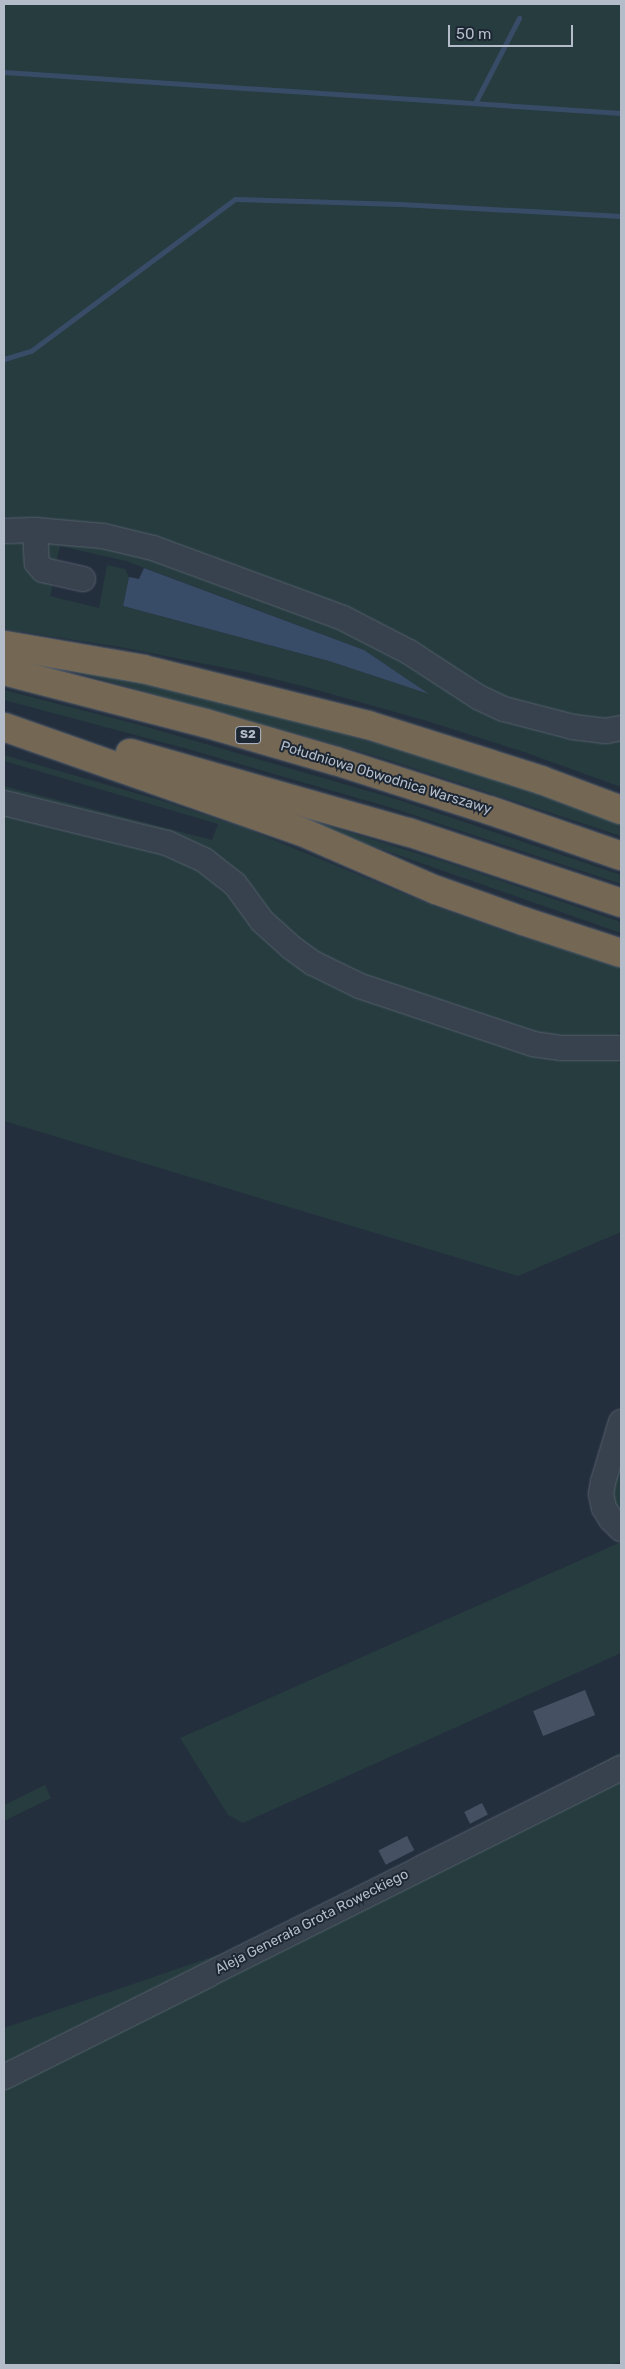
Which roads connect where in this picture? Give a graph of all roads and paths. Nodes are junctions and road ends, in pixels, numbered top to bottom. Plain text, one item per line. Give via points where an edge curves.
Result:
1 (35, 530) junction
2 (4, 532) edge
3 (83, 579) dead end
4 (4, 645) edge
5 (4, 671) edge
6 (4, 720) edge
7 (4, 727) edge
8 (621, 728) edge
9 (4, 803) edge
10 (621, 810) edge
11 (621, 856) edge
12 (621, 904) edge
13 (621, 953) edge
14 (621, 1048) edge
15 (621, 1422) edge
16 (621, 1529) edge
17 (621, 1768) edge
18 (4, 2077) edge

1 - 2 street
1 - 3 street via 37,563 43,570
1 - 8 street via 103,536 153,548 343,618 409,652 478,697 504,709 581,728
4 - 10 highway via 144,669 340,717 541,780
5 - 11 highway, Południowa Obwodnica Warszawy / S2 via 188,718 345,764
6 - 12 highway via 366,820
7 - 13 highway via 300,831 445,893
9 - 14 street via 167,843 204,860 235,884 262,920 292,948 313,963 360,986 533,1044 562,1048
15 - 16 street via 602,1494 604,1508
17 - 18 street, Aleja Generała Grota Roweckiego

